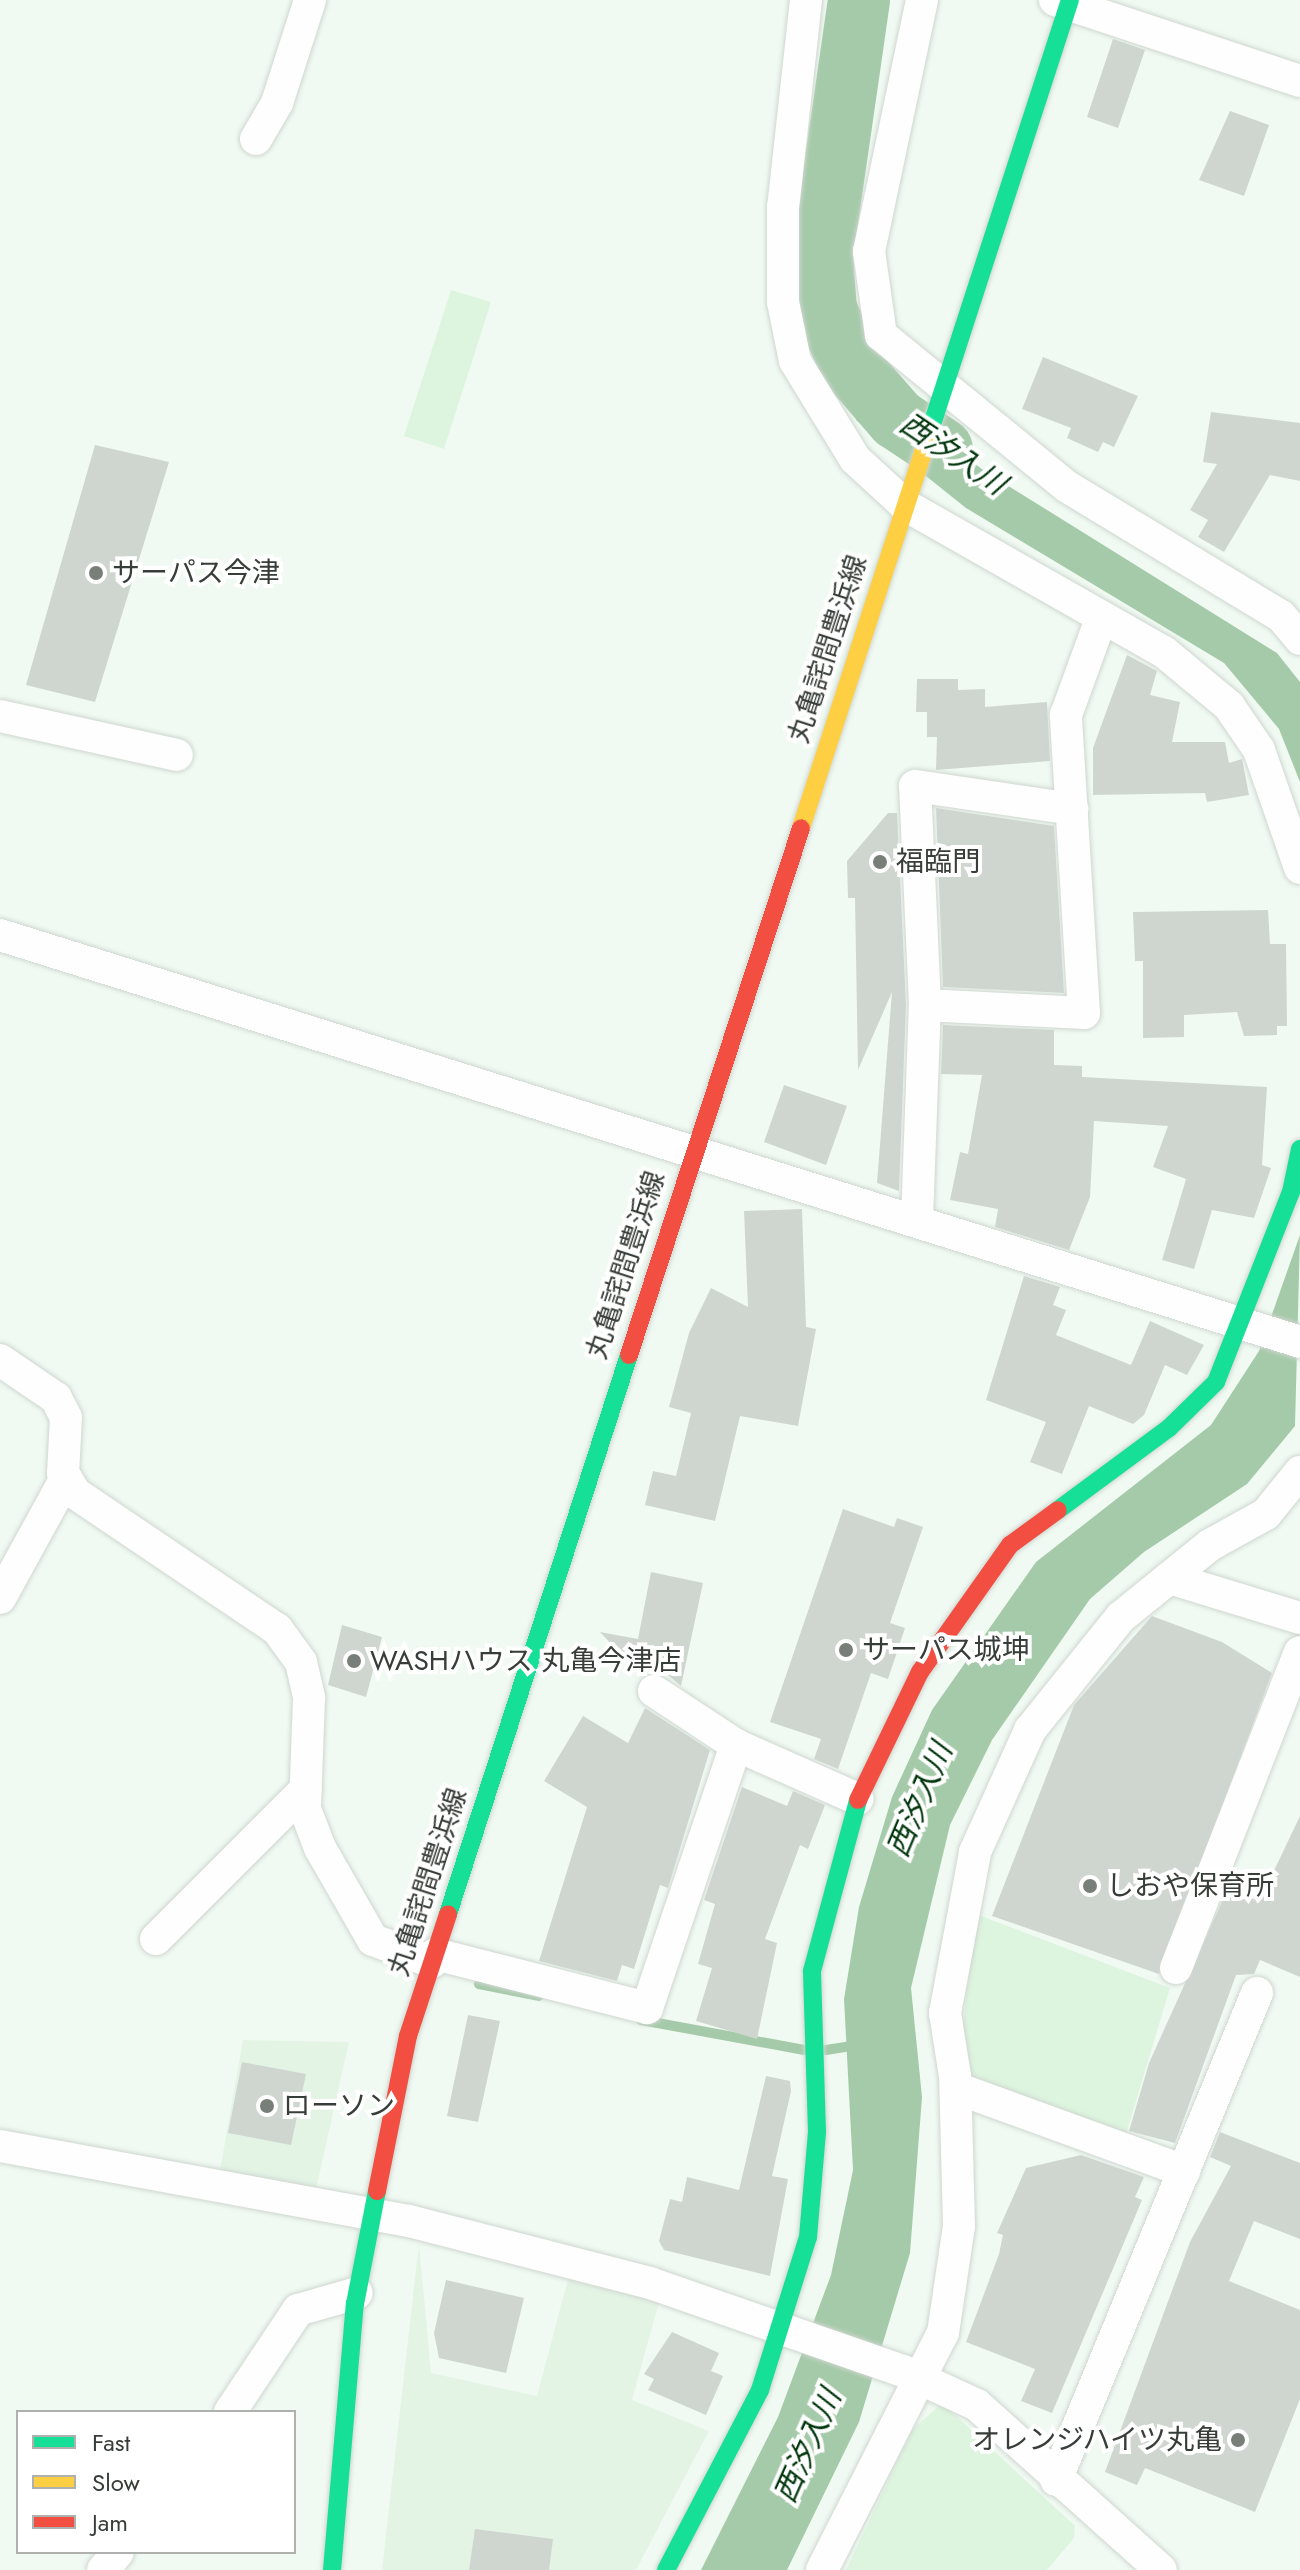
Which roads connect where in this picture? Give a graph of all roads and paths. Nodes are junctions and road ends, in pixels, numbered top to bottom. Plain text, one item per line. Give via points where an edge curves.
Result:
1 (310, 0) edge
2 (806, 0) edge
3 (922, 0) edge
4 (1065, 2) edge
5 (1300, 81) edge
6 (256, 139) dead end
7 (941, 397) junction
8 (905, 505) junction
9 (1101, 619) junction
10 (1300, 639) edge
11 (0, 716) edge
12 (177, 755) dead end
13 (1072, 809) junction
14 (1300, 868) edge
15 (0, 935) edge
16 (925, 1005) junction
17 (1300, 1149) edge
18 (691, 1154) junction
19 (917, 1220) junction
20 (1249, 1327) junction
21 (1300, 1342) edge
22 (0, 1360) edge
23 (1300, 1472) edge
24 (66, 1478) junction
25 (1169, 1578) junction
26 (0, 1598) edge
27 (1300, 1618) edge
28 (1300, 1652) edge
29 (654, 1691) dead end
30 (736, 1745) junction
31 (306, 1789) junction
32 (858, 1799) junction
33 (156, 1939) dead end
34 (433, 1958) junction
35 (1176, 1968) dead end
36 (1257, 1993) dead end
37 (956, 2088) junction
38 (0, 2146) edge
39 (1184, 2171) junction
40 (369, 2218) junction
41 (357, 2293) junction
42 (780, 2328) junction
43 (913, 2375) junction
44 (231, 2410) edge
45 (1056, 2480) junction
46 (116, 2554) edge
47 (103, 2570) edge
48 (332, 2570) edge
49 (666, 2570) edge
50 (822, 2570) edge
51 (1161, 2570) edge

1 - 6 street via 277,103
2 - 8 street via 791,103 783,302 795,361 855,459
3 - 7 street via 869,251 881,335
4 - 5 street
4 - 7 main road, 丸亀詫間豊浜線
7 - 8 main road, 丸亀詫間豊浜線
7 - 10 street via 1066,486 1281,616
8 - 9 street
8 - 18 main road, 丸亀詫間豊浜線
9 - 13 street via 1066,715
9 - 14 street via 1164,652 1229,706 1259,750
11 - 12 street
13 - 16 street via 1084,1013
13 - 16 street via 915,786
15 - 18 street
16 - 19 street
17 - 20 main road
18 - 19 street
18 - 34 main road, 丸亀詫間豊浜線
19 - 20 street
20 - 21 street
20 - 32 main road via 1216,1382 1169,1428 1010,1545 920,1672
22 - 24 street via 56,1398 66,1418
23 - 25 street via 1266,1514
24 - 26 street
24 - 31 street via 75,1493 277,1629 301,1662 309,1698
25 - 27 street
25 - 37 street via 1121,1617 1030,1730 975,1852 945,2013
28 - 35 street
29 - 30 street
30 - 32 street
30 - 34 street via 647,2008
31 - 33 street
31 - 34 street via 320,1848 373,1940
32 - 42 main road via 812,1971 817,2132 808,2237
34 - 40 main road, 丸亀詫間豊浜線
36 - 39 street
37 - 39 street
37 - 43 street via 959,2226 943,2333
38 - 40 street
39 - 45 street
40 - 41 main road, 丸亀詫間豊浜線
40 - 42 street via 650,2283
41 - 44 street via 298,2310
41 - 48 main road, 丸亀詫間豊浜線
42 - 43 street
42 - 49 main road via 760,2390
43 - 45 street via 977,2405
43 - 50 street
45 - 51 street
46 - 47 street

